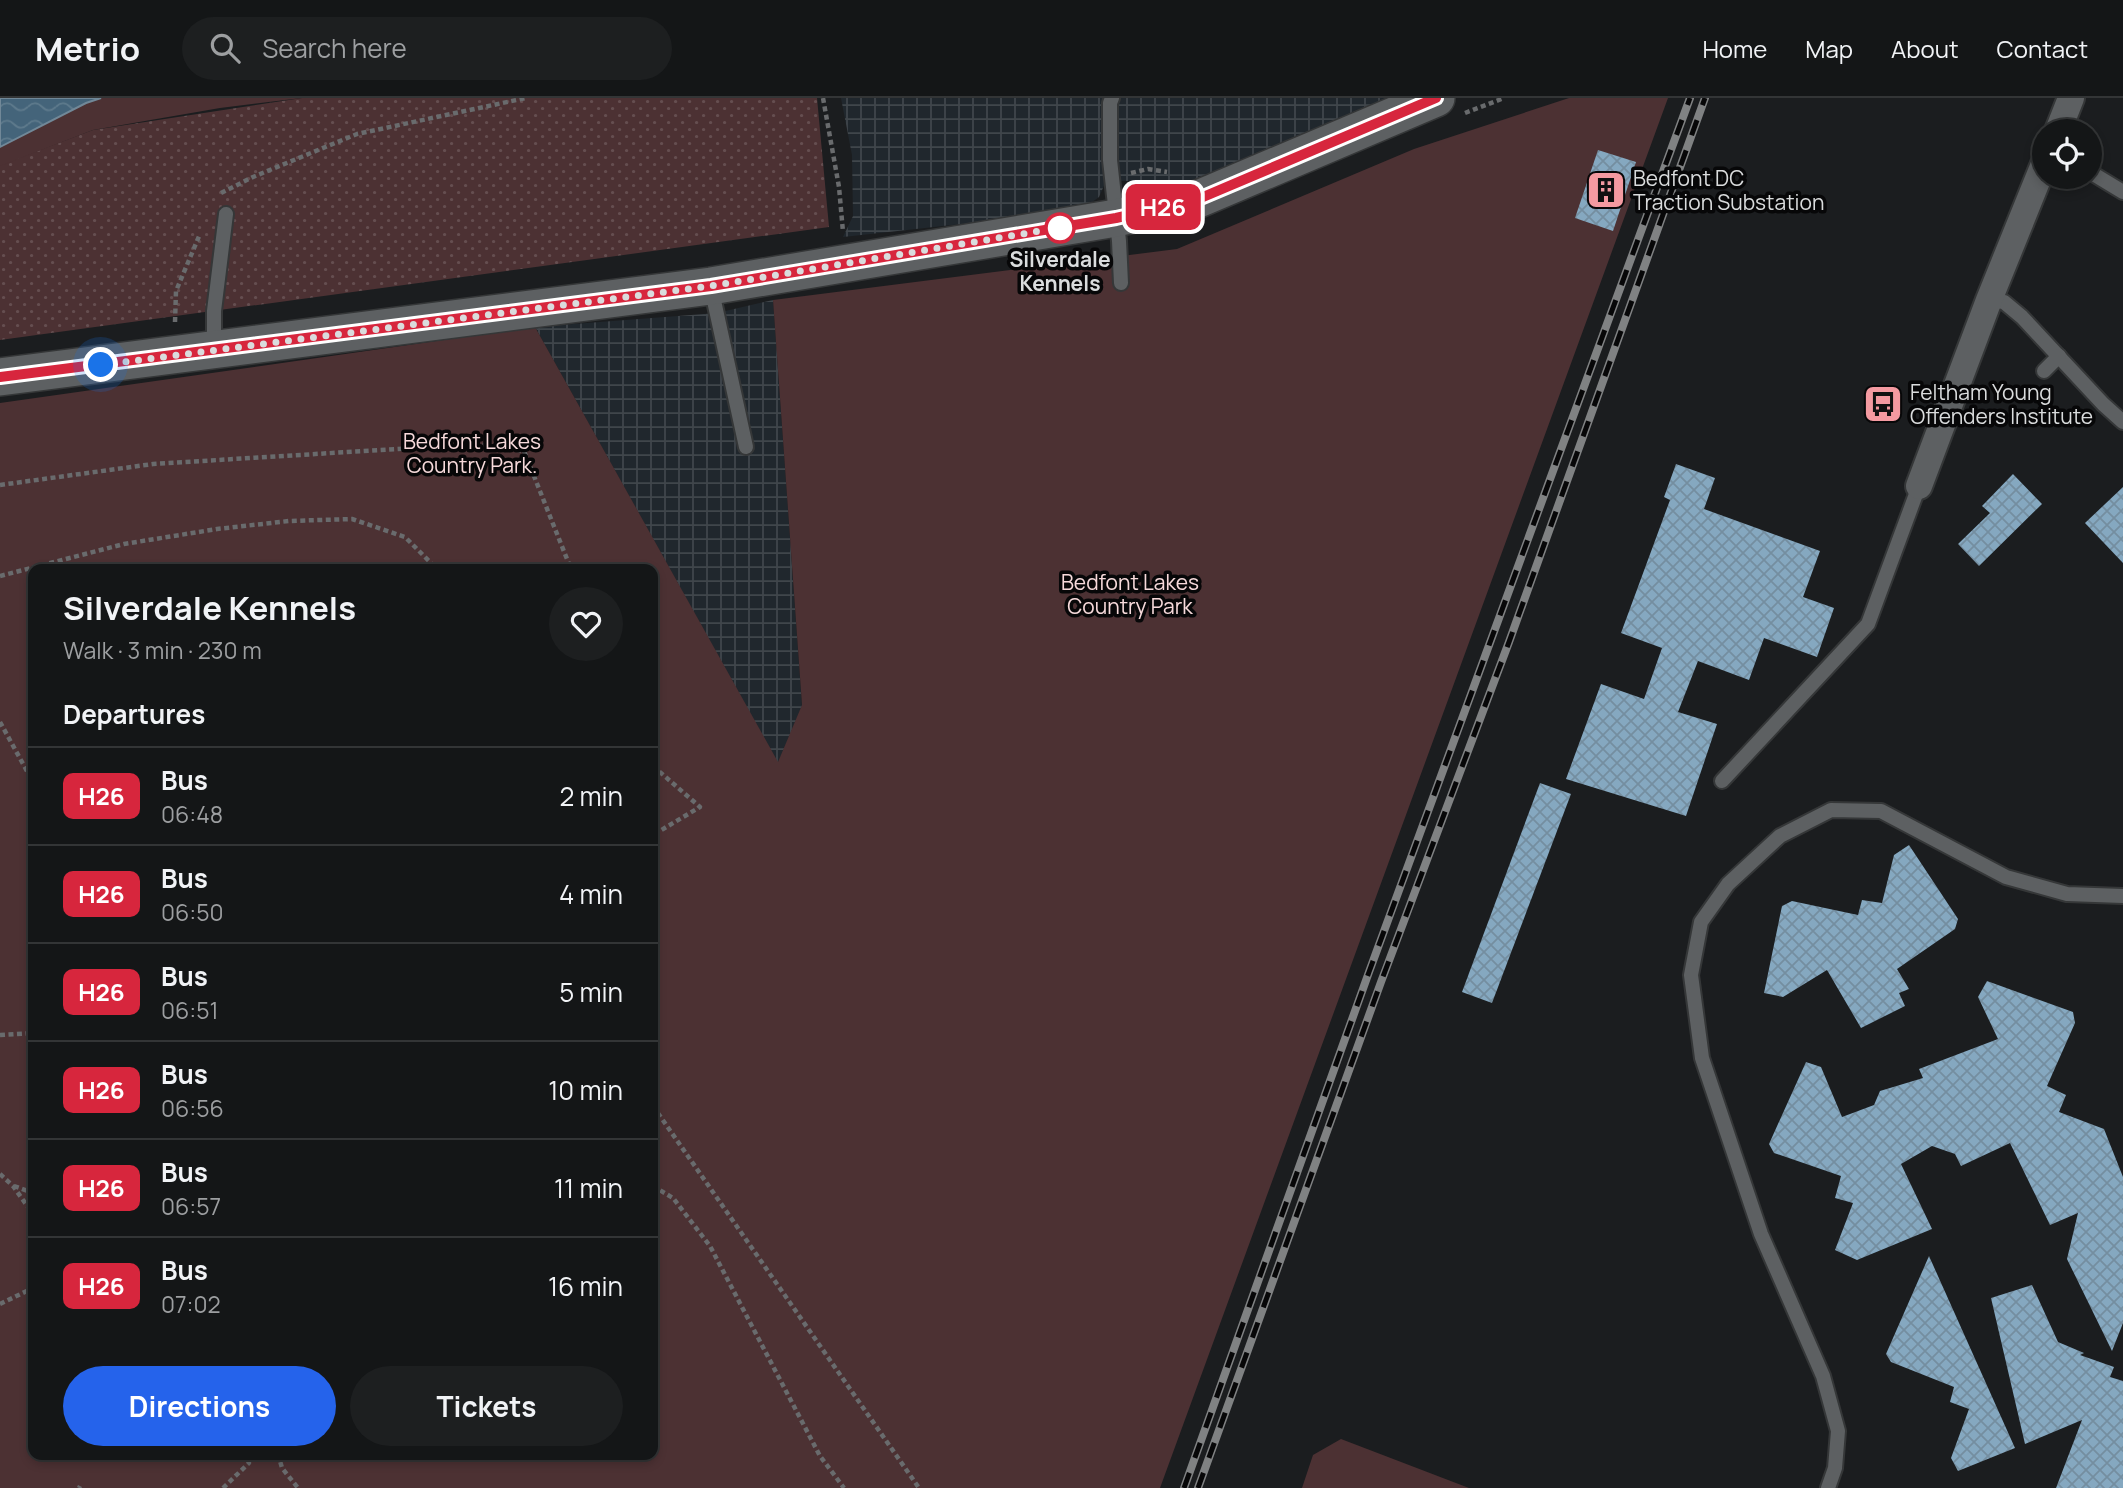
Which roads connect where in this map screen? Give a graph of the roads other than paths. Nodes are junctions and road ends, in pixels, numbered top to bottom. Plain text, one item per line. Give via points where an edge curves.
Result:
1 (1112, 98) edge
2 (1436, 98) edge
3 (2071, 98) edge
4 (2062, 119) edge
5 (2102, 179) edge
6 (2034, 189) edge
7 (2123, 192) edge
8 (226, 214) dead end
9 (1116, 218) junction
10 (1121, 284) dead end
11 (711, 286) junction
12 (1989, 300) junction
13 (214, 351) junction
14 (2059, 356) junction
15 (2044, 371) dead end
16 (0, 377) edge
17 (2123, 422) edge
18 (746, 447) dead end
19 (1919, 486) joint
20 (1722, 781) dead end
21 (2123, 896) edge
22 (1828, 1488) edge

1 - 9 lane via 1110,160
2 - 9 street via 1196,200
3 - 4 street
5 - 7 lane
6 - 12 street
8 - 13 lane
9 - 10 lane
9 - 11 street
11 - 13 street
11 - 18 lane
12 - 14 lane via 2004,302
12 - 19 street
13 - 16 street
14 - 15 lane
14 - 17 lane
19 - 20 lane via 1868,624
21 - 22 lane via 2067,894 2006,877 1881,811 1831,810 1780,836 1728,884 1701,922 1691,975 1702,1058 1761,1234 1823,1376 1838,1431

